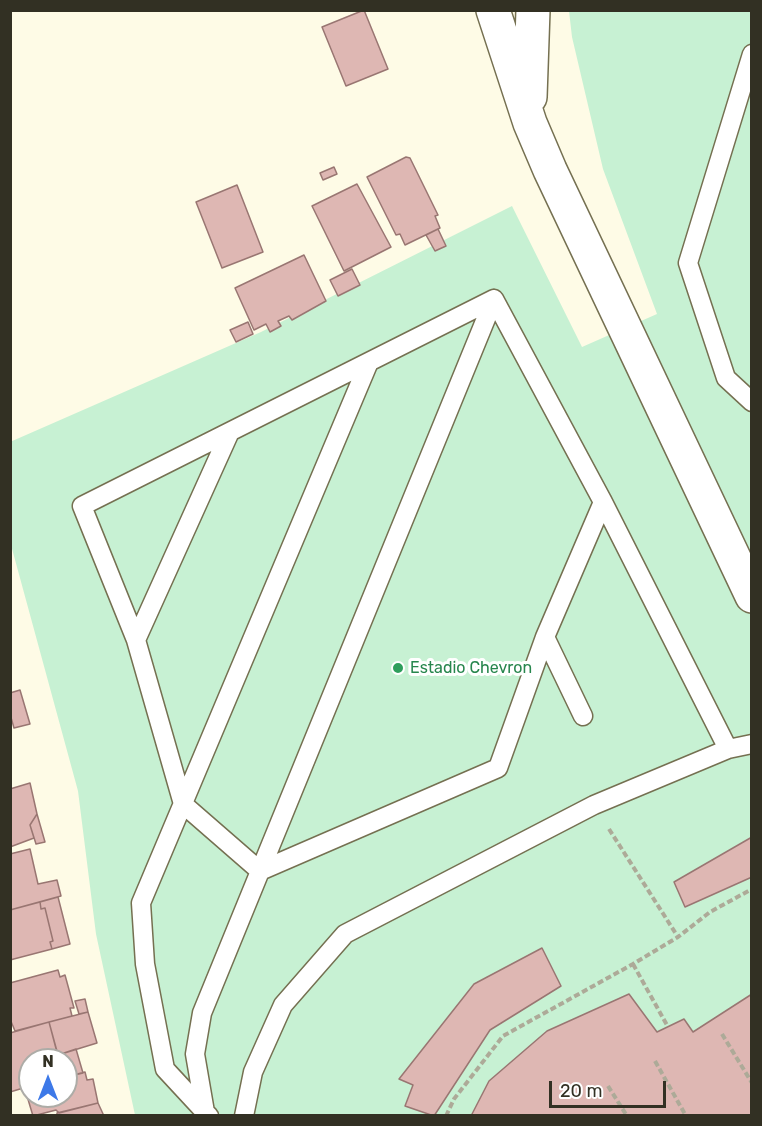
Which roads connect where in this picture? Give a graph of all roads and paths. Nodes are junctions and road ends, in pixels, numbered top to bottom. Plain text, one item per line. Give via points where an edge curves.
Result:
1 (493, 10) edge
2 (533, 10) edge
3 (752, 54) edge
4 (530, 123) junction
5 (494, 299) junction
6 (369, 362) junction
7 (752, 402) edge
8 (229, 434) junction
9 (603, 502) junction
10 (752, 596) edge
11 (544, 637) junction
12 (136, 640) junction
13 (582, 716) dead end
14 (752, 744) edge
15 (728, 750) junction
16 (183, 804) junction
17 (594, 805) junction
18 (260, 871) junction
19 (752, 889) edge
20 (678, 937) junction
21 (633, 964) junction
22 (668, 1027) dead end
23 (722, 1034) dead end
24 (655, 1061) dead end
25 (752, 1083) edge
26 (608, 1086) dead end
27 (207, 1114) edge
28 (244, 1116) edge
29 (446, 1116) edge
30 (627, 1116) edge
31 (686, 1116) edge

1 - 4 street
2 - 4 street
3 - 7 lane via 688,263 726,378
4 - 10 street
5 - 6 lane
5 - 9 lane
5 - 18 lane
6 - 8 lane
6 - 16 lane
8 - 12 lane
8 - 12 lane via 82,506
9 - 11 lane
9 - 15 lane
11 - 13 lane
11 - 18 lane via 498,768
12 - 16 lane
14 - 15 lane
15 - 17 lane
16 - 18 lane
16 - 27 lane via 141,903 145,964 165,1069
17 - 20 path
17 - 28 lane via 345,934 283,1005 253,1072
18 - 27 lane via 202,1013 195,1054
19 - 20 path via 710,912
20 - 21 path
21 - 22 path
21 - 29 path via 503,1036 454,1099
23 - 25 path
24 - 31 path
26 - 30 path

